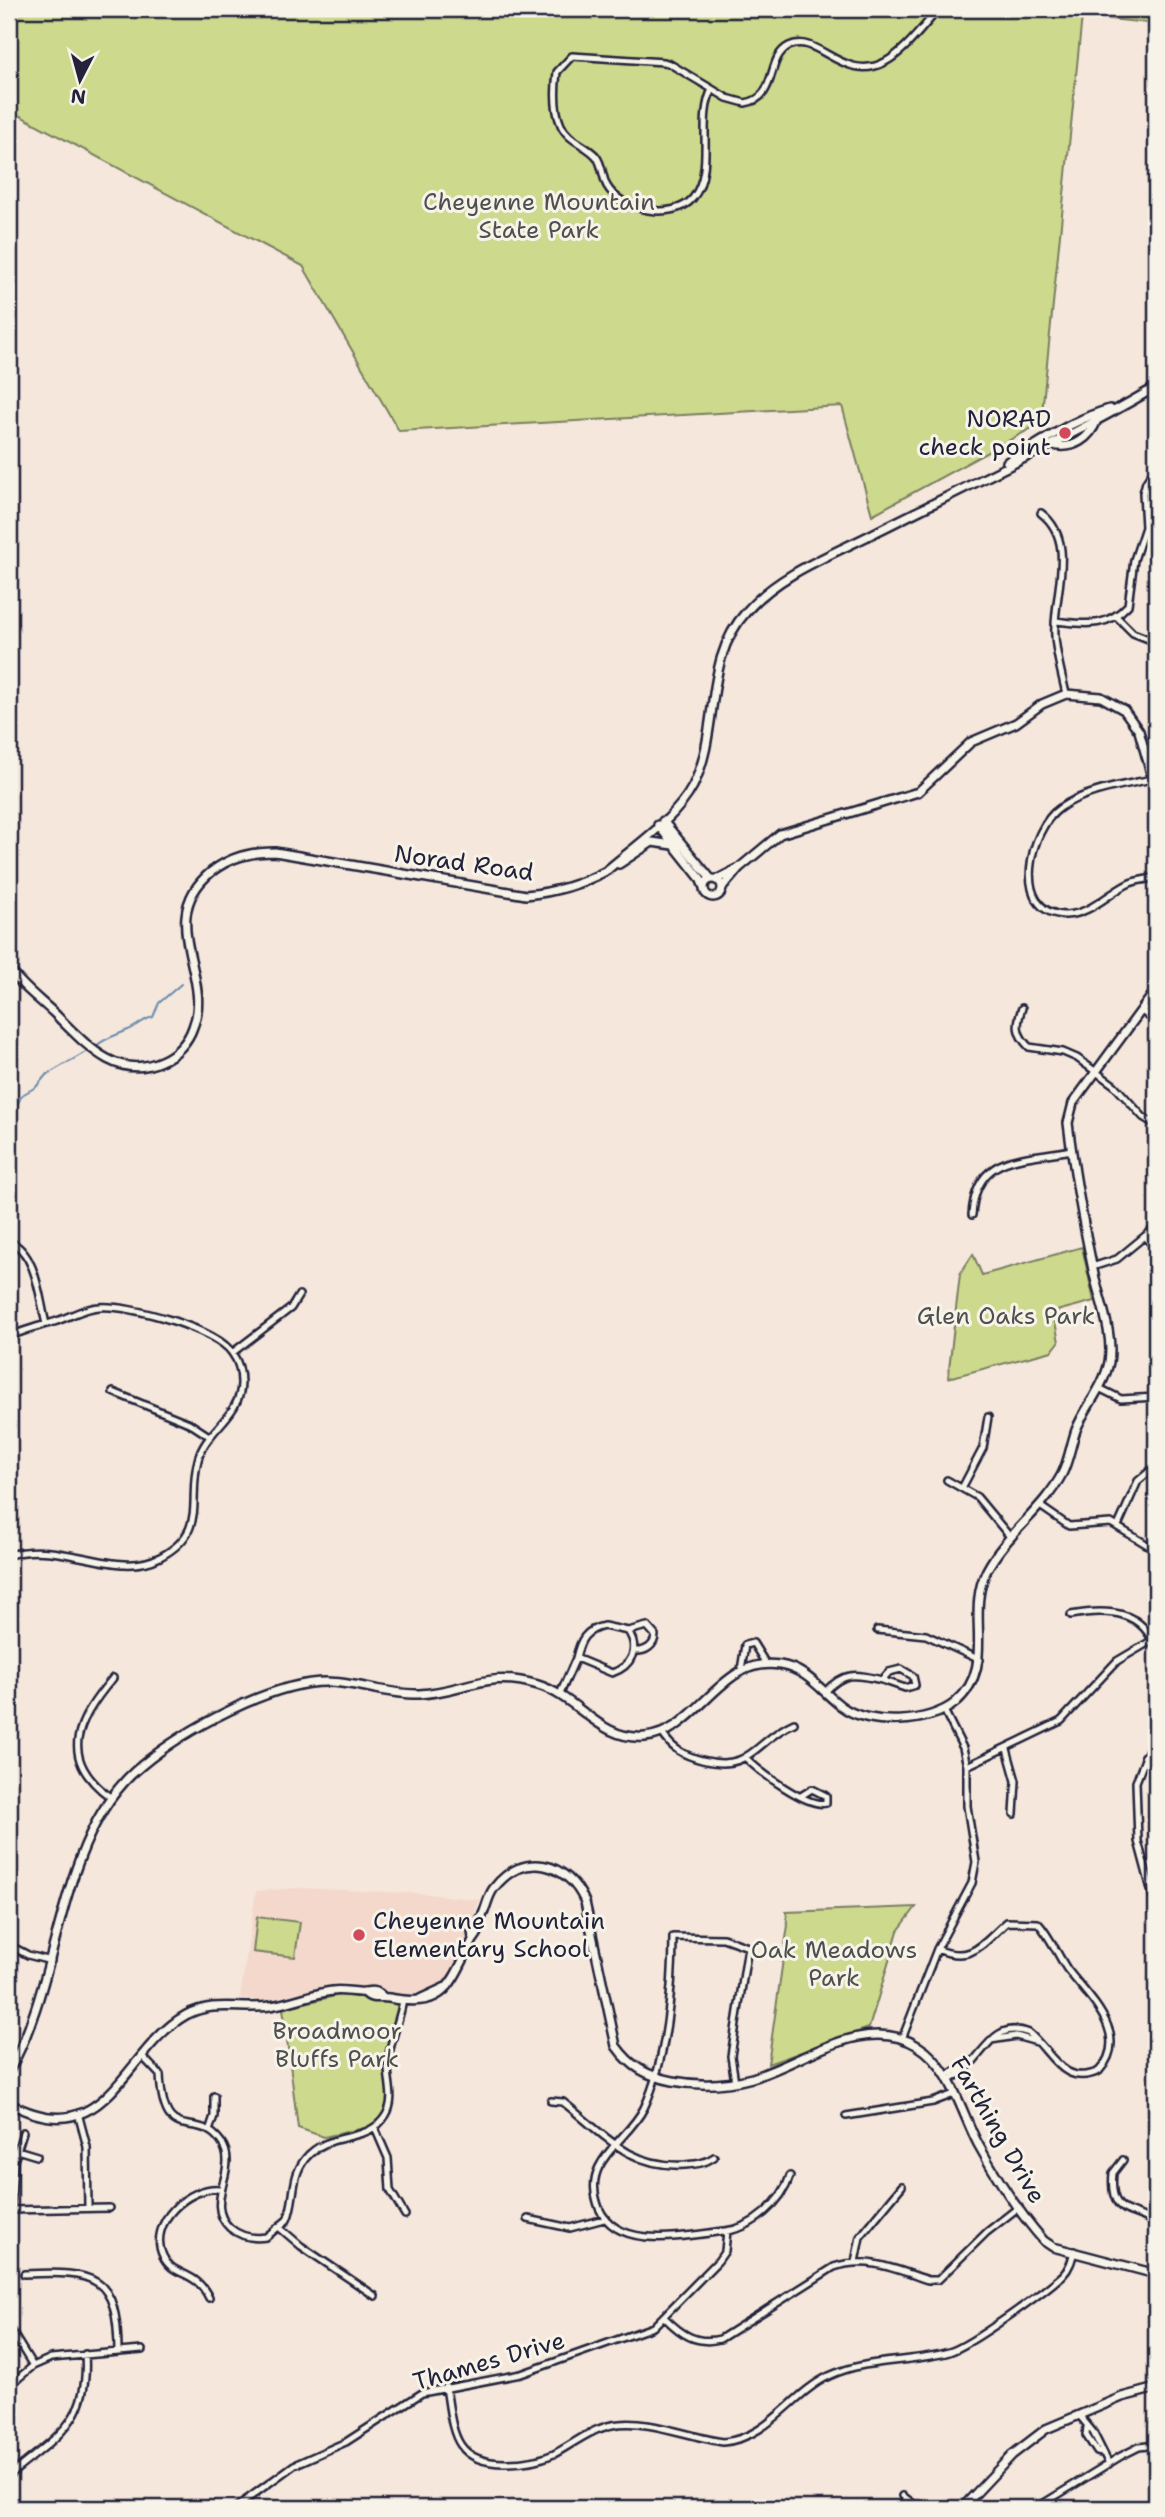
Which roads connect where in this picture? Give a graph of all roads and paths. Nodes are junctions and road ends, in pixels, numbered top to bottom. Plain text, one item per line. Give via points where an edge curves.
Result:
1 (939, 9) edge
2 (712, 89) junction
3 (1156, 387) edge
4 (1133, 400) junction
5 (1156, 467) edge
6 (960, 491) junction
7 (1041, 513) dead end
8 (1117, 617) junction
9 (1055, 621) junction
10 (1156, 642) edge
11 (1066, 694) junction
12 (1155, 778) edge
13 (1156, 791) edge
14 (661, 823) junction
15 (674, 845) junction
16 (739, 868) junction
17 (606, 871) junction
18 (1156, 878) edge
19 (713, 879) junction
20 (704, 888) junction
21 (722, 888) junction
22 (9, 968) edge
23 (1156, 990) edge
24 (1022, 1008) dead end
25 (1143, 1012) junction
26 (1156, 1022) edge
27 (1096, 1071) junction
28 (1156, 1125) edge
29 (1071, 1150) junction
30 (972, 1215) dead end
31 (1156, 1227) edge
32 (1145, 1236) junction
33 (9, 1241) edge
34 (1156, 1250) edge
35 (1092, 1267) junction
36 (299, 1295) dead end
37 (46, 1324) junction
38 (9, 1336) edge
39 (232, 1353) junction
40 (1098, 1388) junction
41 (113, 1392) dead end
42 (1156, 1397) edge
43 (988, 1417) dead end
44 (209, 1436) junction
45 (1156, 1465) edge
46 (947, 1480) dead end
47 (962, 1488) junction
48 (1040, 1506) junction
49 (1118, 1526) junction
50 (1012, 1538) junction
51 (1156, 1550) edge
52 (9, 1555) edge
53 (1071, 1615) dead end
54 (877, 1630) dead end
55 (628, 1631) junction
56 (1154, 1639) edge
57 (1156, 1650) edge
58 (635, 1651) junction
59 (576, 1658) junction
60 (980, 1660) junction
61 (766, 1664) junction
62 (741, 1670) junction
63 (113, 1678) dead end
64 (882, 1680) junction
65 (825, 1692) junction
66 (559, 1694) junction
67 (944, 1710) junction
68 (794, 1723) dead end
69 (1156, 1731) edge
70 (662, 1732) junction
71 (1007, 1749) junction
72 (1144, 1756) junction
73 (747, 1759) junction
74 (1156, 1761) edge
75 (967, 1766) junction
76 (801, 1796) dead end
77 (110, 1797) junction
78 (1014, 1814) dead end
79 (1156, 1908) edge
80 (9, 1945) edge
81 (937, 1949) junction
82 (51, 1961) junction
83 (403, 2000) junction
84 (902, 2039) junction
85 (143, 2057) junction
86 (9, 2071) edge
87 (654, 2077) junction
88 (947, 2078) junction
89 (735, 2082) junction
90 (954, 2094) junction
91 (214, 2096) dead end
92 (551, 2101) dead end
93 (9, 2103) edge
94 (78, 2113) junction
95 (846, 2116) dead end
96 (375, 2129) junction
97 (209, 2131) junction
98 (23, 2132) dead end
99 (616, 2144) junction
100 (17, 2150) junction
101 (37, 2156) dead end
102 (715, 2157) dead end
103 (1122, 2160) dead end
104 (790, 2176) dead end
105 (902, 2186) dead end
106 (220, 2189) junction
107 (1019, 2207) junction
108 (88, 2208) junction
109 (109, 2208) dead end
110 (10, 2210) edge
111 (405, 2215) dead end
112 (528, 2219) dead end
113 (604, 2219) junction
114 (1156, 2226) edge
115 (280, 2228) junction
116 (727, 2231) junction
117 (1074, 2251) junction
118 (855, 2262) junction
119 (24, 2274) dead end
120 (1156, 2274) edge
121 (375, 2296) dead end
122 (209, 2298) dead end
123 (665, 2318) junction
124 (9, 2327) edge
125 (142, 2350) dead end
126 (118, 2352) junction
127 (85, 2354) junction
128 (33, 2365) junction
129 (9, 2386) edge
130 (446, 2387) junction
131 (1156, 2388) edge
132 (1079, 2415) junction
133 (1156, 2445) edge
134 (1109, 2465) junction
135 (9, 2476) edge
136 (903, 2496) dead end
137 (240, 2507) edge
138 (919, 2508) edge
139 (962, 2508) edge
140 (1036, 2508) edge

1 - 2 street via 897,53 877,66 852,68 806,45 794,45 780,54 769,87 756,100 741,102
2 - 2 street via 705,111 701,185 689,202 671,210 641,208 618,198 608,187 598,158 570,138 557,114 557,72 572,56 664,62
3 - 4 street, Norad Road
4 - 6 street, Norad Road
4 - 6 street, Norad Road via 1086,415
5 - 8 street via 1143,494 1145,527 1134,560 1131,594
6 - 14 street, Norad Road via 804,569 746,611 720,656 707,744 697,777 686,798
7 - 9 street via 1049,519 1061,545
8 - 9 street via 1094,625
8 - 10 street via 1133,633
9 - 11 street
11 - 12 street via 1101,697 1124,710 1139,731
11 - 16 street via 971,742 918,792 780,834
12 - 13 street
12 - 18 street via 1077,799 1056,810 1035,839 1030,880 1047,910 1074,915 1131,882
14 - 15 street
14 - 17 street, Norad Road
14 - 19 street
15 - 17 street via 652,842
15 - 20 street
16 - 19 street
16 - 21 street
17 - 22 street, Norad Road via 568,888 526,895 275,852 230,859 204,877 187,909 185,942 197,1016 187,1040 166,1060 150,1066 121,1066 92,1049
19 - 20 street
19 - 21 street
20 - 21 street via 714,897
23 - 25 street
24 - 27 street via 1018,1031 1029,1047 1063,1052
25 - 26 street
25 - 27 street
27 - 28 street
27 - 29 street via 1070,1112
29 - 30 street via 990,1169 977,1184
29 - 35 street
31 - 32 street
32 - 34 street
32 - 35 street via 1117,1259
33 - 37 street via 22,1247 29,1260
35 - 40 street via 1110,1357
36 - 39 street via 291,1308
37 - 38 street
37 - 39 street via 88,1308 110,1306 199,1331
39 - 44 street via 240,1371 239,1396 231,1413
40 - 42 street via 1121,1399
40 - 48 street via 1078,1426 1063,1473
41 - 44 street via 190,1423
43 - 47 street via 983,1448
44 - 52 street via 197,1462 196,1506 190,1525 161,1556 125,1565 59,1551
45 - 49 street via 1138,1481
46 - 47 street
47 - 50 street via 977,1497
48 - 49 street via 1069,1526 1098,1522
48 - 50 street
49 - 51 street
50 - 60 street via 983,1581 978,1614
53 - 56 street via 1125,1615 1143,1623
54 - 60 street via 926,1634
55 - 58 street
55 - 58 street via 647,1626 655,1635 646,1650
55 - 59 street via 617,1626 591,1629 582,1637
56 - 57 street
56 - 71 street via 1117,1661 1061,1721
58 - 59 street via 630,1662 612,1673
59 - 66 street
60 - 67 street via 967,1690
61 - 62 street
61 - 62 street via 753,1643 745,1645
61 - 65 street via 793,1668
62 - 70 street
63 - 77 street via 89,1707 77,1738 84,1770
64 - 64 street via 905,1688 915,1685 913,1676 901,1669
64 - 65 street via 853,1673
65 - 67 street via 861,1716 919,1719
66 - 70 street via 613,1732 637,1737
66 - 77 street via 534,1683 495,1679 415,1694 336,1683 299,1685 183,1735 134,1772
67 - 75 street
68 - 73 street
69 - 72 street
70 - 73 street via 672,1747 687,1756 724,1764
71 - 75 street
71 - 78 street via 1016,1781
72 - 74 street
72 - 79 street via 1136,1782 1138,1841
73 - 76 street
75 - 81 street via 975,1874
77 - 82 street via 79,1862
80 - 82 street
81 - 84 street
81 - 88 street via 970,1954 1007,1922 1038,1923 1107,2022 1112,2043 1111,2054 1098,2071 1078,2076 1060,2068 1029,2032 1000,2032 969,2067
82 - 86 street via 31,2029
83 - 85 street, Farthing Drive via 332,1991 269,2006 197,2010 163,2032
83 - 87 street, Farthing Drive via 427,2001 440,1995 462,1968 479,1933 478,1923 490,1893 510,1872 540,1865 575,1881 585,1902 616,2046 630,2064
83 - 96 street via 389,2054 391,2104
84 - 88 street, Farthing Drive via 928,2053
84 - 89 street, Farthing Drive via 866,2035
85 - 94 street, Farthing Drive via 108,2097
85 - 97 street via 160,2075 160,2098 167,2113 180,2124
87 - 89 street, Farthing Drive via 693,2084
87 - 89 street via 665,2039 673,1937 703,1936 748,1947 731,2056
87 - 99 street via 644,2108
88 - 90 street, Farthing Drive
90 - 95 street via 933,2102
90 - 107 street, Farthing Drive via 984,2154
91 - 97 street
92 - 99 street via 563,2102
93 - 94 street, Farthing Drive via 46,2116
94 - 108 street via 87,2147
96 - 111 street via 388,2158 390,2190
96 - 115 street via 331,2139 312,2151 296,2175 290,2213
97 - 106 street via 222,2143 227,2157
98 - 100 street
99 - 102 street via 657,2166 705,2164
99 - 113 street via 600,2164 594,2184
100 - 101 street
100 - 110 street
103 - 114 street via 1113,2173 1116,2198 1124,2209
104 - 116 street via 786,2188 754,2222
105 - 118 street via 860,2237
106 - 115 street via 220,2211 233,2230 257,2238
106 - 122 street via 202,2189 181,2201 165,2222 160,2245 168,2263 200,2281
107 - 117 street, Farthing Drive via 1044,2241
107 - 118 street via 938,2280 869,2261
108 - 109 street
108 - 110 street
112 - 113 street via 570,2228
113 - 116 street via 627,2234 645,2236
115 - 121 street
116 - 123 street, Thames Drive via 725,2251
117 - 120 street, Farthing Drive
117 - 130 street via 1065,2273 965,2345 941,2354 838,2371 760,2430 738,2441 713,2441 626,2424 596,2430 541,2460 480,2461 469,2456 454,2434
118 - 123 street via 834,2267 720,2339 687,2337
119 - 126 street via 80,2274 104,2288 116,2311
123 - 130 street, Thames Drive via 653,2327 522,2374
124 - 128 street
125 - 126 street
126 - 127 street
127 - 128 street
127 - 135 street via 86,2385 68,2426
128 - 129 street
130 - 137 street, Thames Drive via 422,2393 346,2442 294,2465
131 - 132 street
132 - 134 street via 1087,2427 1086,2435
132 - 139 street via 1022,2446
133 - 134 street via 1134,2449
134 - 140 street
136 - 138 street

